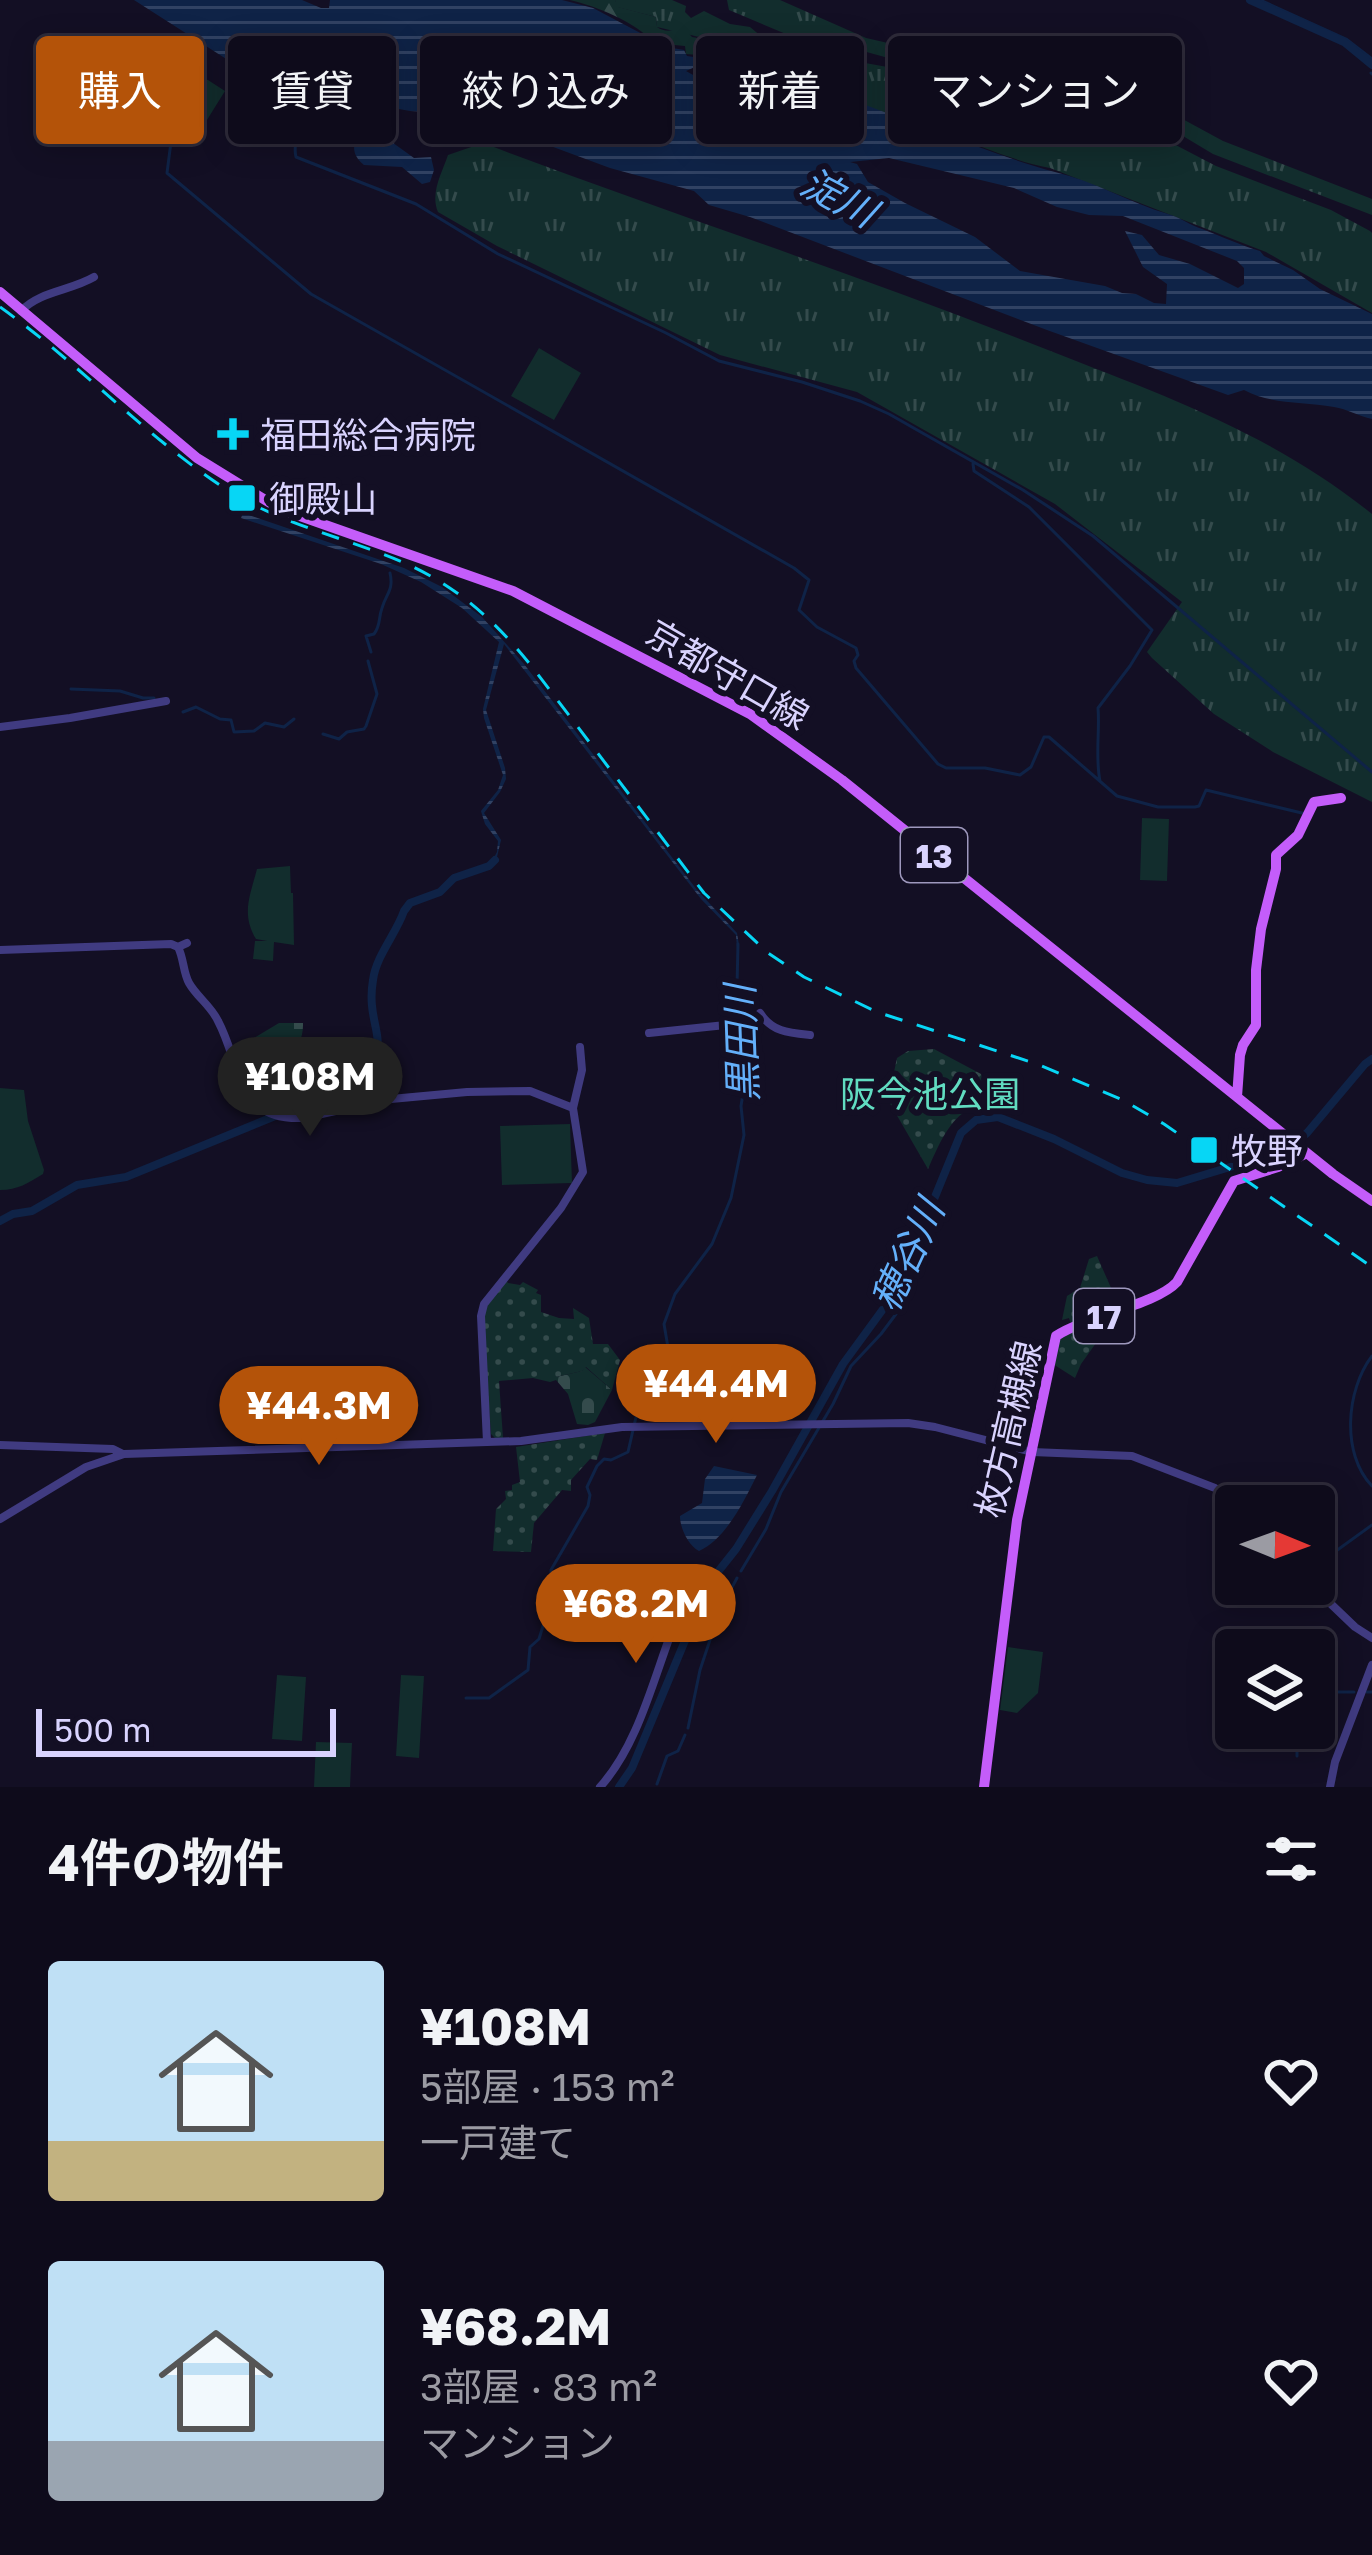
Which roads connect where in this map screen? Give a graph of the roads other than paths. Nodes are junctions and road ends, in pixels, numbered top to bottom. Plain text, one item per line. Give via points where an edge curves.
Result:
1 (94, 277) dead end
2 (0, 292) edge
3 (21, 310) junction
4 (166, 701) dead end
5 (0, 727) edge
6 (1341, 798) dead end
7 (0, 950) edge
8 (760, 1013) dead end
9 (736, 1024) dead end
10 (650, 1033) dead end
11 (810, 1035) dead end
12 (580, 1047) dead end
13 (1237, 1097) junction
14 (573, 1108) junction
15 (1304, 1150) junction
16 (1372, 1201) edge
17 (488, 1442) junction
18 (0, 1445) edge
19 (1032, 1452) junction
20 (124, 1454) junction
21 (1215, 1488) edge
22 (0, 1519) edge
23 (704, 1572) dead end
24 (1332, 1605) edge
25 (1372, 1638) edge
26 (1372, 1665) edge
27 (599, 1787) edge
28 (984, 1787) edge
29 (1330, 1787) edge

1 - 3 street
2 - 3 main road, 京都守口線 / 13
3 - 13 main road, 京都守口線 / 13 via 197,458 280,508 513,591 750,714
4 - 5 street
6 - 13 main road via 1314,802 1298,835 1276,855 1259,947 1256,1025 1240,1055
7 - 14 street via 183,945 188,982 221,1026 245,1091 264,1110 291,1118 413,1096 523,1090
8 - 11 street via 777,1030
9 - 10 street
12 - 14 street
13 - 15 main road, 京都守口線 / 13
14 - 17 street via 583,1172 484,1304
15 - 16 main road, 京都守口線 / 13
15 - 19 main road, 枚方高槻線 / 17 via 1234,1181 1169,1291 1056,1336
17 - 19 street via 631,1426 883,1422
17 - 20 street
18 - 20 street
19 - 21 street via 1132,1456
19 - 28 main road, 枚方高槻線 / 17
20 - 22 street via 86,1467
23 - 27 street via 685,1599 614,1771
24 - 25 street
26 - 29 street

